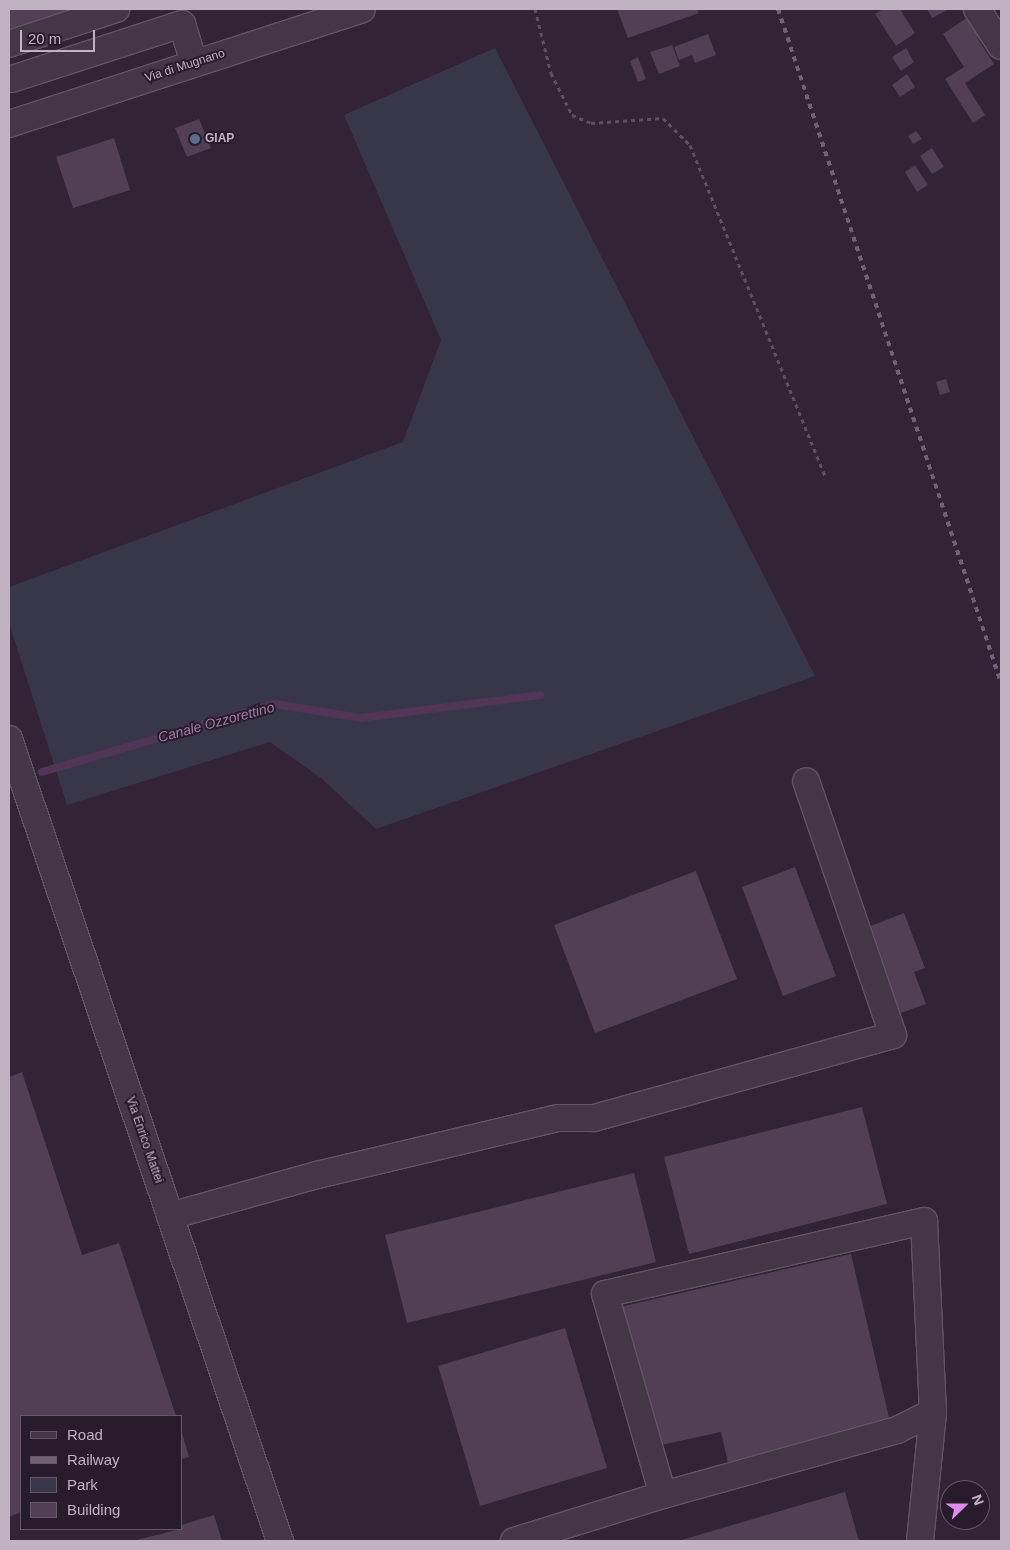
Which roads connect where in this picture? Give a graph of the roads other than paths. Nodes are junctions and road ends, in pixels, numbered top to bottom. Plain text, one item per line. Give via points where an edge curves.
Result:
1 (116, 9) edge
2 (362, 9) edge
3 (977, 9) edge
4 (179, 16) edge
5 (307, 18) edge
6 (9, 44) edge
7 (1001, 46) edge
8 (194, 62) junction
9 (12, 79) dead end
10 (9, 124) edge
11 (9, 739) edge
12 (806, 781) dead end
13 (170, 1216) junction
14 (933, 1412) junction
15 (663, 1495) junction
16 (280, 1541) edge
17 (514, 1541) edge
18 (920, 1541) edge

1 - 6 street
2 - 5 street, Via di Mugnano
3 - 7 street
4 - 8 street
4 - 9 street
5 - 8 street, Via di Mugnano
8 - 10 street, Via di Mugnano
11 - 13 street, Via Enrico Mattei
12 - 13 street via 893,1035 594,1118 558,1118 317,1175
13 - 16 street, Via Enrico Mattei
14 - 15 street via 897,1430
14 - 15 street via 924,1221 605,1294
14 - 18 street
15 - 17 street

